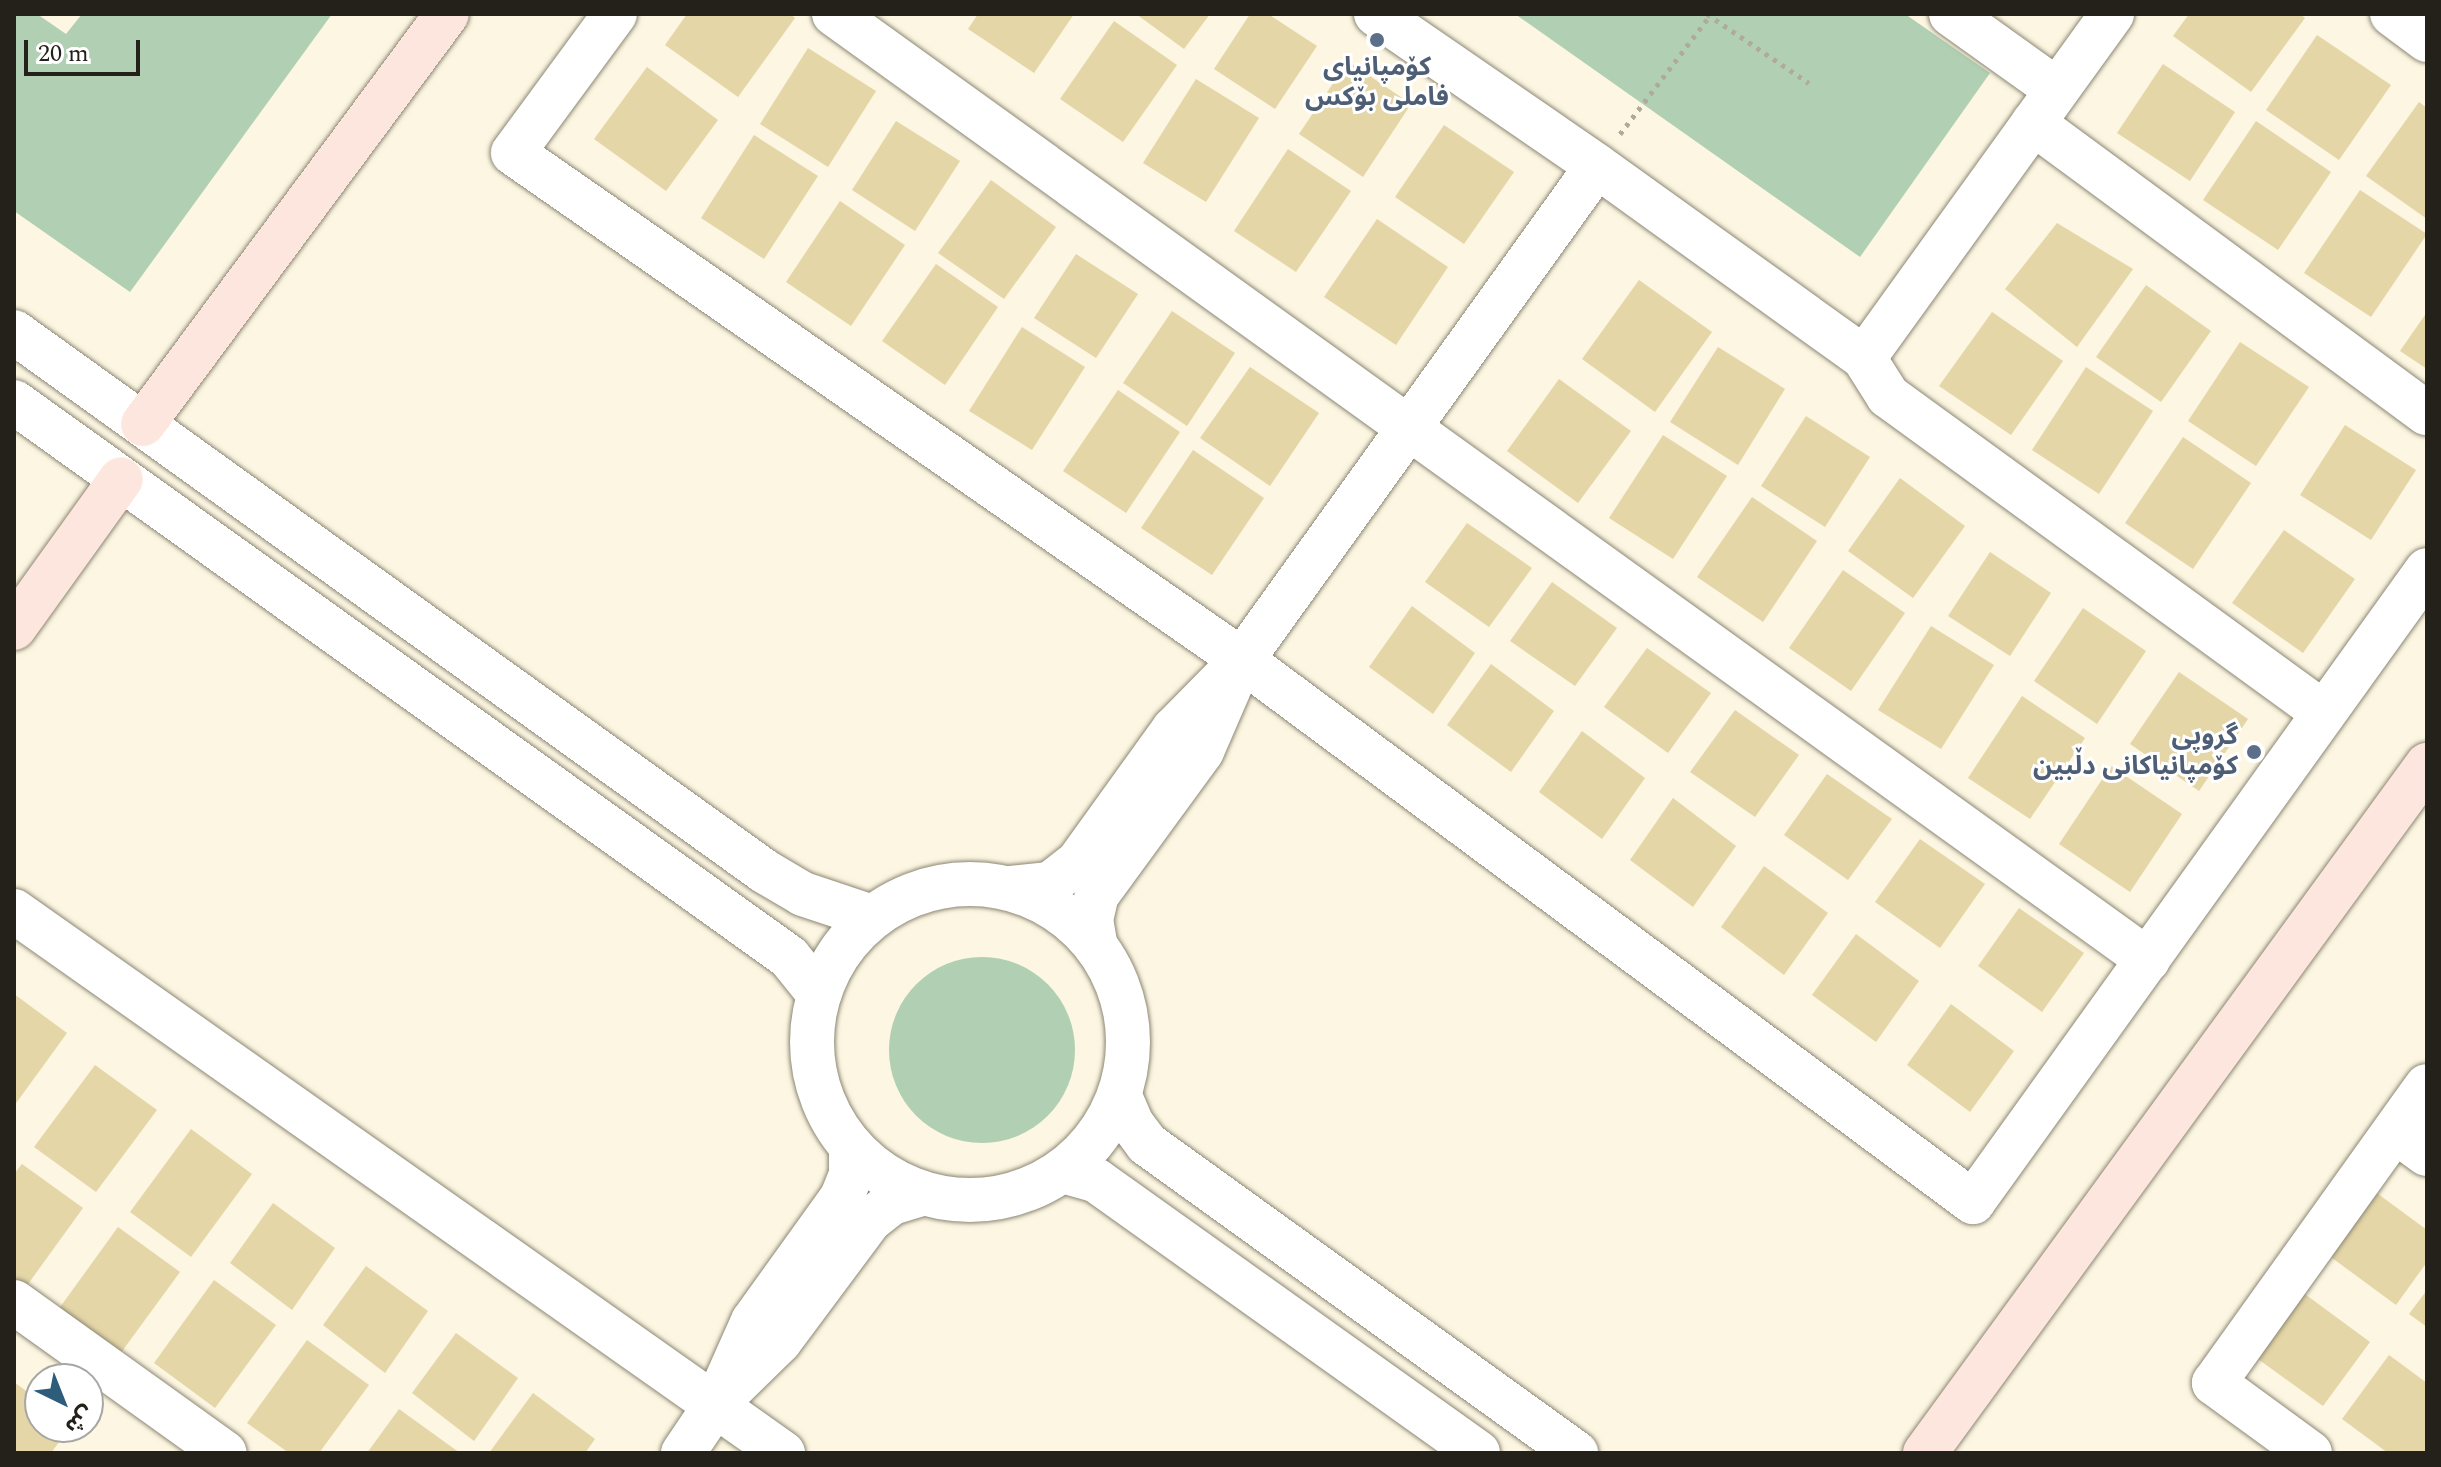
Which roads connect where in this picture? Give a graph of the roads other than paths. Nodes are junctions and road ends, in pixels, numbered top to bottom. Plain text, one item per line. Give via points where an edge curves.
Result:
1 (447, 14) edge
2 (615, 14) edge
3 (834, 14) edge
4 (1376, 14) edge
5 (1951, 14) edge
6 (2112, 14) edge
7 (2392, 14) edge
8 (2427, 40) edge
9 (2045, 107) junction
10 (1597, 166) junction
11 (14, 332) edge
12 (1864, 358) junction
13 (14, 402) edge
14 (2427, 413) edge
15 (143, 424) junction
16 (1410, 426) junction
17 (121, 479) junction
18 (2427, 570) edge
19 (14, 628) edge
20 (1242, 660) junction
21 (2324, 713) junction
22 (2427, 765) edge
23 (1011, 888) junction
24 (14, 911) edge
25 (872, 917) junction
26 (1095, 942) junction
27 (2148, 960) junction
28 (819, 994) junction
29 (2427, 1086) edge
30 (1120, 1096) junction
31 (2411, 1143) edge
32 (851, 1148) junction
33 (1063, 1171) junction
34 (921, 1194) junction
35 (14, 1302) edge
36 (716, 1404) junction
37 (225, 1453) edge
38 (683, 1453) edge
39 (783, 1453) edge
40 (1478, 1453) edge
41 (1576, 1453) edge
42 (1925, 1453) edge
43 (2310, 1453) edge

1 - 15 street
2 - 20 street via 513,153
3 - 16 street
4 - 10 street
5 - 9 street
6 - 9 street
7 - 8 street
9 - 12 street
9 - 14 street
10 - 12 street
10 - 16 street
11 - 15 street
12 - 21 street via 1888,396
13 - 17 street
15 - 25 street via 764,871 803,894
16 - 20 street
16 - 27 street
17 - 19 street
17 - 28 street via 789,957
18 - 21 street
20 - 23 street via 1174,729 1078,862 1050,884
20 - 26 street via 1202,751 1097,895 1091,920
20 - 27 street via 1973,1202
21 - 27 street
22 - 42 street
23 - 25 street via 939,886
23 - 26 street via 1058,908
24 - 36 street
25 - 28 street via 831,965
26 - 30 street via 1121,989 1130,1043
28 - 32 street via 811,1035 814,1075 827,1114
29 - 31 street
30 - 33 street via 1097,1138
30 - 41 street via 1147,1144
31 - 43 street via 2214,1383
32 - 34 street via 883,1176
32 - 36 street via 851,1175 842,1197 753,1321
33 - 34 street via 1019,1194 970,1202
33 - 40 street via 1097,1181
34 - 36 street via 892,1203 870,1220 780,1341
35 - 37 street
36 - 38 street
36 - 39 street

